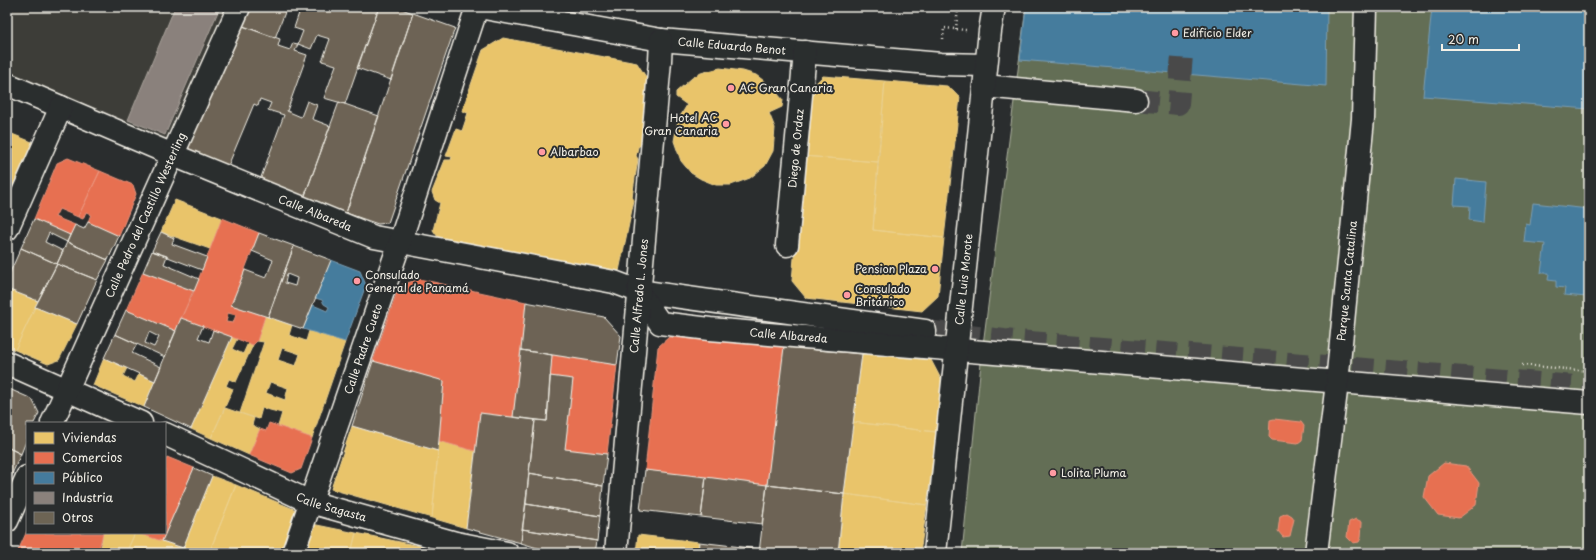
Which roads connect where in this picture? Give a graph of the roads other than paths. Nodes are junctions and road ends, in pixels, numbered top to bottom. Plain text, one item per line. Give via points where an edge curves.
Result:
1 (239, 7) edge
2 (478, 7) edge
3 (994, 7) edge
4 (1366, 7) edge
5 (661, 40) junction
6 (805, 52) junction
7 (985, 76) junction
8 (7, 84) edge
9 (1136, 100) tunnel mouth
10 (61, 107) junction
11 (173, 155) junction
12 (7, 229) edge
13 (400, 242) junction
14 (787, 245) dead end
15 (638, 291) junction
16 (925, 331) tunnel mouth
17 (956, 351) junction
18 (7, 363) edge
19 (1337, 383) junction
20 (67, 388) junction
21 (1589, 403) edge
22 (52, 422) edge
23 (139, 422) edge
24 (166, 434) edge
25 (26, 479) edge
26 (310, 502) junction
27 (7, 521) edge
28 (455, 548) edge
29 (293, 553) edge
30 (507, 553) edge
31 (616, 553) edge
32 (935, 553) edge
33 (1316, 553) edge

1 - 11 street, Calle Pedro del Castillo Westerling
2 - 5 street, Calle Eduardo Benot
2 - 13 street, Calle Padre Cueto
3 - 7 street, Calle Luis Morote
4 - 19 street, Parque Santa Catalina via 1363,119
5 - 6 street, Calle Eduardo Benot
5 - 15 street, Calle Alfredo L. Jones
6 - 7 street, Calle Eduardo Benot via 941,64
6 - 14 street, Diego de Ordaz
7 - 9 street, Calle Eduardo Benot
7 - 17 street, Calle Luis Morote
8 - 10 street, Calle Albareda
10 - 11 street, Calle Albareda
10 - 12 street
11 - 13 street, Calle Albareda via 374,237
11 - 20 street, Calle Pedro del Castillo Westerling
13 - 15 street, Calle Albareda via 614,282
13 - 26 street, Calle Padre Cueto
15 - 16 street, Calle Albareda
15 - 17 street, Calle Albareda via 660,323
15 - 31 street, Calle Alfredo L. Jones
17 - 19 street
17 - 32 street, Calle Luis Morote
18 - 20 street
19 - 21 street
19 - 33 street, Parque Santa Catalina
20 - 22 street, Calle Pedro del Castillo Westerling
20 - 23 street
24 - 26 street, Calle Sagasta
25 - 27 street
26 - 28 street, Calle Sagasta
26 - 29 street, Calle Padre Cueto
28 - 30 street, Calle Sagasta

